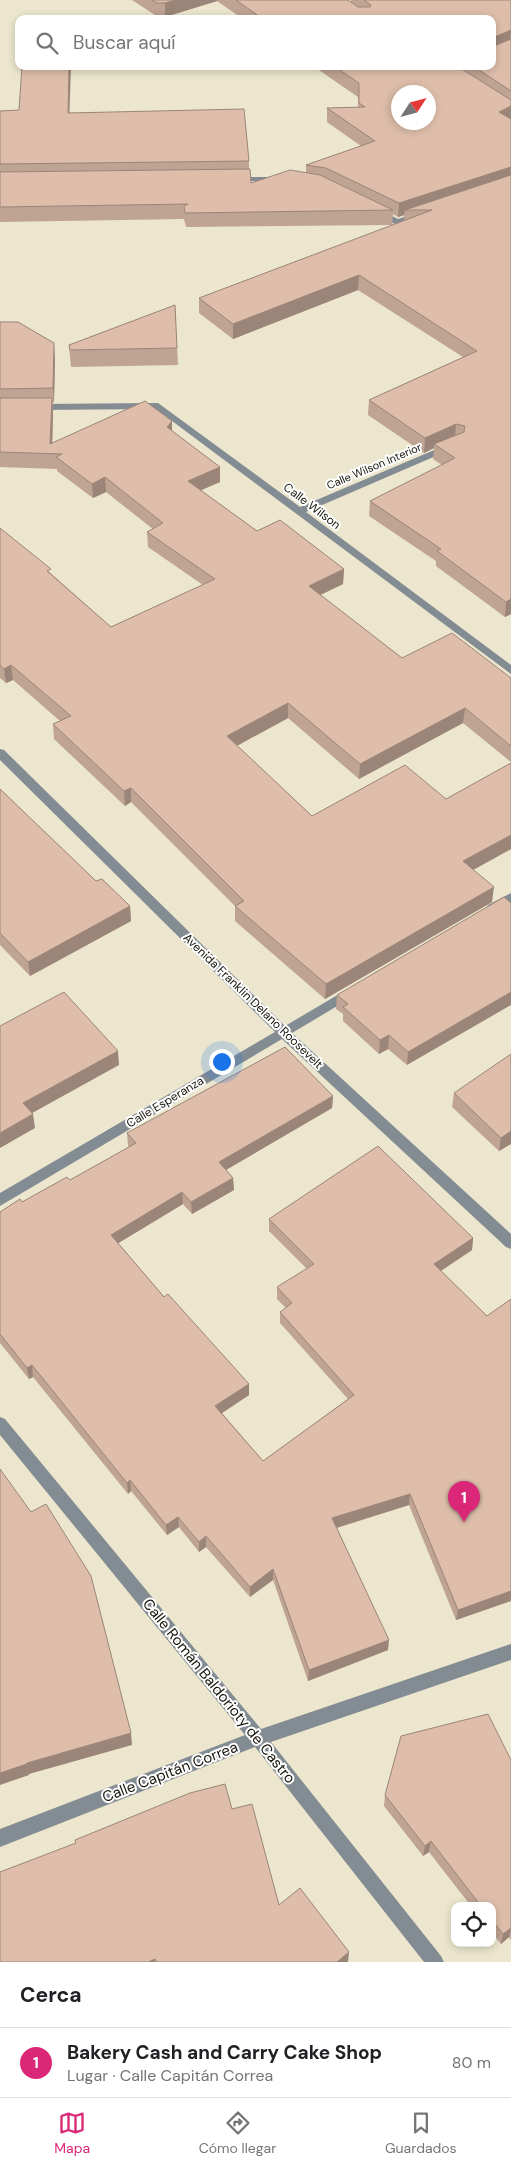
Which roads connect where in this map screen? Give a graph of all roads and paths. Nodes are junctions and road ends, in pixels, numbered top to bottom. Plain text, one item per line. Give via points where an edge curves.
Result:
1 (223, 180) edge
2 (289, 180) edge
3 (372, 210) edge
4 (424, 213) edge
5 (28, 408) edge
6 (459, 443) edge
7 (299, 512) junction
8 (511, 670) edge
9 (0, 754) edge
10 (511, 896) edge
11 (477, 917) edge
12 (360, 987) edge
13 (284, 1032) junction
14 (0, 1200) edge
15 (511, 1243) edge
16 (0, 1424) edge
17 (511, 1652) edge
18 (258, 1738) junction
19 (0, 1838) edge
20 (435, 1962) edge

1 - 2 street
3 - 4 street via 398,222
5 - 7 street, Calle Wilson via 158,406
6 - 7 street, Calle Wilson Interior
7 - 8 street, Calle Wilson
9 - 13 street, Avenida Franklin Delano Roosevelt
10 - 11 street
12 - 13 street, Calle Esperanza
13 - 14 street, Calle Esperanza
13 - 15 street, Avenida Franklin Delano Roosevelt
16 - 18 street, Calle Román Baldorioty de Castro
17 - 18 street, Calle Capitán Correa
18 - 19 street, Calle Capitán Correa
18 - 20 street, Calle Román Baldorioty de Castro

